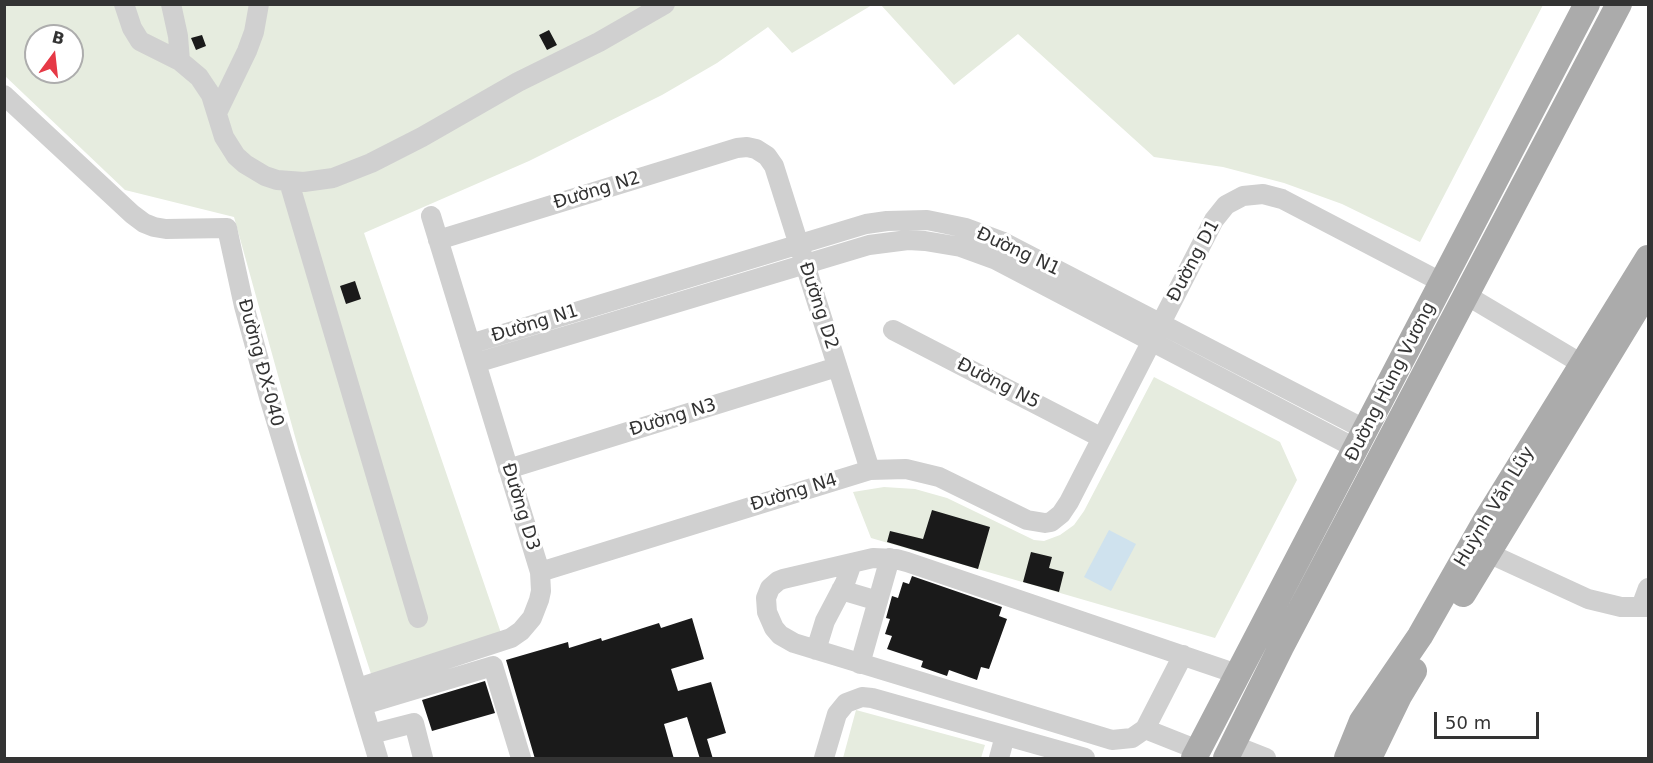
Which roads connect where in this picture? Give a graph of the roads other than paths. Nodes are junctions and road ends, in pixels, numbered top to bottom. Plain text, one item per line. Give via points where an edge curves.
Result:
1 (124, 4) edge
2 (171, 4) edge
3 (259, 4) edge
4 (665, 4) edge
5 (1587, 4) edge
6 (1619, 4) edge
7 (180, 61) junction
8 (4, 95) edge
9 (217, 113) junction
10 (756, 149) joint
11 (289, 182) junction
12 (431, 216) dead end
13 (438, 240) junction
14 (798, 244) junction
15 (1648, 258) edge
16 (805, 264) junction
17 (1443, 283) junction
18 (1648, 290) edge
19 (1466, 295) junction
20 (1161, 324) junction
21 (893, 330) dead end
22 (1152, 342) junction
23 (473, 354) junction
24 (1582, 364) junction
25 (837, 367) junction
26 (1102, 438) junction
27 (1361, 440) junction
28 (508, 469) junction
29 (870, 470) junction
30 (1045, 524) joint
31 (1488, 553) junction
32 (890, 558) junction
33 (852, 563) junction
34 (540, 572) junction
35 (1648, 588) edge
36 (841, 590) junction
37 (878, 601) junction
38 (1645, 607) edge
39 (418, 618) dead end
40 (816, 650) junction
41 (1183, 655) junction
42 (860, 664) junction
43 (1237, 674) junction
44 (360, 697) junction
45 (1145, 729) junction
46 (371, 734) junction
47 (1005, 736) junction
48 (1214, 754) edge
49 (378, 759) edge
50 (423, 759) edge
51 (521, 759) edge
52 (824, 759) edge
53 (999, 759) edge
54 (1085, 759) edge
55 (1266, 759) edge
56 (1347, 759) edge
57 (1369, 759) edge

1 - 7 street via 141,41
2 - 7 street
3 - 9 street via 248,51
4 - 11 street via 371,163 333,178
5 - 17 main road, Đường Hùng Vương
6 - 19 main road, Đường Hùng Vương
7 - 9 street via 200,77
8 - 44 street, Đường ĐX-040 via 144,223 166,229 227,228 269,397
9 - 11 street via 229,147 245,164 265,176
10 - 13 street, Đường N2 via 737,148
10 - 14 street, Đường D2 via 774,166
11 - 39 street
12 - 13 street, Đường D3
13 - 23 street, Đường D3
14 - 16 street, Đường D2
14 - 20 street, Đường N1 via 886,220 948,223 1001,241
14 - 23 street, Đường N1
15 - 24 main road, Huỳnh Văn Lũy
16 - 22 street, Đường N1 via 869,244 908,240 943,243 994,260
16 - 23 street, Đường N1
16 - 25 street, Đường D2
17 - 19 main road
17 - 20 street, Đường D1 via 1282,199 1253,194 1234,200 1219,212
17 - 27 main road, Đường Hùng Vương
18 - 31 main road, Huỳnh Văn Lũy
19 - 24 street
19 - 48 main road, Đường Hùng Vương via 1281,647
20 - 22 street, Đường D1
20 - 27 street, Đường N1
21 - 26 street, Đường N5
22 - 26 street, Đường D1
22 - 27 street, Đường N1
23 - 28 street, Đường D3
24 - 56 main road, Huỳnh Văn Lũy via 1420,636 1362,721
25 - 28 street, Đường N3
25 - 29 street, Đường D2
26 - 30 street, Đường D1 via 1065,509
27 - 43 main road, Đường Hùng Vương
28 - 34 street, Đường D3
29 - 30 street, Đường N4 via 906,469 939,477 1020,517
29 - 34 street, Đường N4
31 - 38 street via 1588,599 1621,607
31 - 57 main road, Huỳnh Văn Lũy via 1399,696
32 - 33 street
32 - 37 street
32 - 41 street
33 - 36 street
33 - 40 street via 778,581 768,593 767,612 774,628 786,640
34 - 44 street, Đường D3 via 539,600 532,618 516,635
35 - 38 street
36 - 37 street
36 - 40 street
37 - 42 street
40 - 42 street
41 - 43 street
41 - 45 street
42 - 45 street via 1112,740 1132,738
43 - 48 main road, Đường Hùng Vương
44 - 46 street, Đường ĐX-040
44 - 51 street via 494,666
45 - 48 street
46 - 49 street, Đường ĐX-040
46 - 50 street via 414,723
47 - 52 street via 862,697 846,703 837,714
47 - 53 street
47 - 54 street
48 - 55 street

